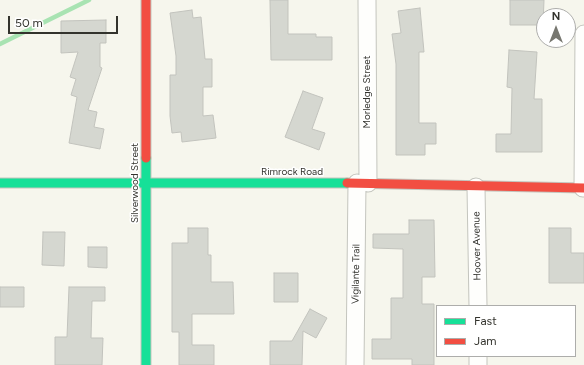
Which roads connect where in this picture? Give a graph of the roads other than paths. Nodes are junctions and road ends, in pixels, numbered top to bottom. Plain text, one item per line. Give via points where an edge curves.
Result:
1 (146, 0) edge
2 (367, 0) edge
3 (584, 34) edge
4 (0, 183) edge
5 (146, 183) junction
6 (362, 183) junction
7 (476, 187) junction
8 (583, 188) edge
9 (478, 305) edge
10 (146, 365) edge
11 (355, 365) edge

1 - 5 main road, Silverwood Street
2 - 6 street, Morledge Street
3 - 8 street
4 - 5 main road, Rimrock Road
5 - 6 main road, Rimrock Road
5 - 10 main road, Silverwood Street
6 - 7 main road, Rimrock Road
6 - 11 street, Vigilante Trail
7 - 8 main road, Rimrock Road
7 - 9 street, Hoover Avenue

